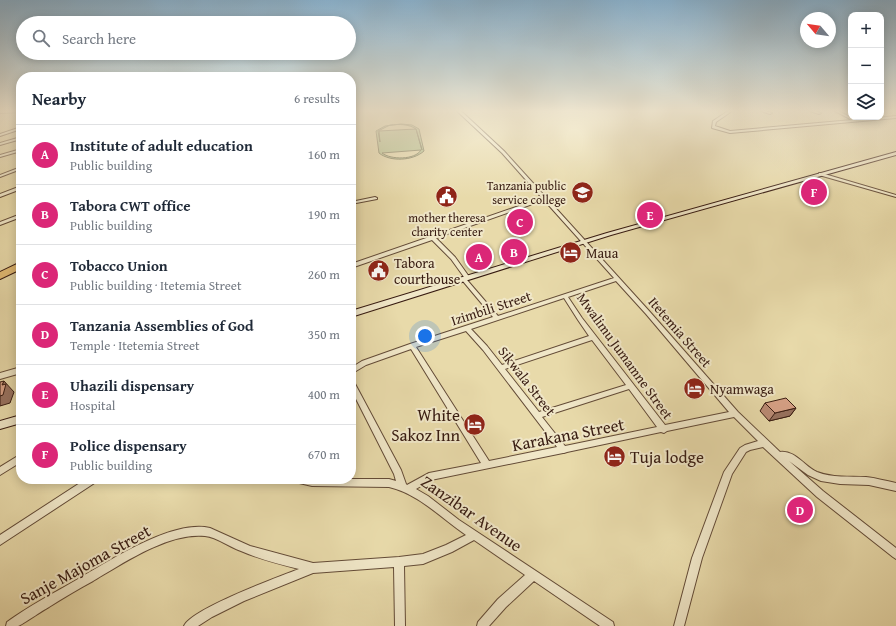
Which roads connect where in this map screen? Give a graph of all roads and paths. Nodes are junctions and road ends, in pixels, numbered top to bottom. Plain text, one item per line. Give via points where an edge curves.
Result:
1 (13, 140) edge
2 (490, 140) edge
3 (0, 144) edge
4 (16, 151) edge
5 (896, 152) edge
6 (0, 156) edge
7 (16, 170) edge
8 (820, 174) junction
9 (0, 176) edge
10 (16, 189) edge
11 (0, 196) edge
12 (896, 197) edge
13 (375, 198) dead end
14 (544, 199) junction
15 (356, 202) edge
16 (16, 217) edge
17 (0, 224) edge
18 (432, 237) junction
19 (583, 242) junction
20 (356, 264) edge
21 (16, 268) edge
22 (0, 277) edge
23 (465, 278) junction
24 (617, 279) junction
25 (566, 296) junction
26 (356, 312) edge
27 (497, 318) junction
28 (467, 328) junction
29 (593, 337) junction
30 (412, 346) junction
31 (356, 368) edge
32 (500, 368) junction
33 (16, 371) edge
34 (0, 376) edge
35 (630, 386) junction
36 (356, 392) edge
37 (735, 414) junction
38 (538, 415) junction
39 (16, 420) edge
40 (0, 425) edge
41 (664, 430) junction
42 (764, 443) junction
43 (564, 450) junction
44 (778, 456) junction
45 (16, 461) edge
46 (487, 465) junction
47 (0, 470) edge
48 (85, 484) edge
49 (350, 484) edge
50 (406, 487) junction
51 (896, 487) edge
52 (474, 535) junction
53 (0, 540) edge
54 (896, 554) edge
55 (399, 562) junction
56 (314, 568) junction
57 (533, 575) junction
58 (11, 626) edge
59 (189, 626) edge
60 (400, 626) edge
61 (482, 626) edge
62 (609, 626) edge
63 (679, 626) edge

1 - 3 street
2 - 14 street, Itetemia Street
4 - 6 street
5 - 8 main road
7 - 9 street
8 - 12 street
8 - 19 main road
10 - 11 street
13 - 15 street
14 - 18 street
14 - 19 street, Itetemia Street
16 - 17 street
18 - 20 street
18 - 23 street via 453,258
19 - 23 main road
19 - 24 street, Itetemia Street
21 - 22 highway
23 - 26 main road
23 - 27 street
24 - 25 street, Izimbili Street
24 - 37 street, Itetemia Street
25 - 27 street, Izimbili Street
25 - 29 street, Mwalimu Jumamne Street
27 - 28 street, Izimbili Street
28 - 30 street, Izimbili Street
28 - 32 street, Sikwala Street
29 - 32 street
29 - 35 street, Mwalimu Jumamne Street
30 - 31 street, Izimbili Street
30 - 46 street
32 - 38 street, Sikwala Street
33 - 34 street
35 - 38 street
35 - 41 street, Mwalimu Jumamne Street
36 - 50 street
37 - 41 street, Karakana Street
37 - 42 street, Itetemia Street
38 - 43 street, Sikwala Street
39 - 40 main road
41 - 43 street, Karakana Street
42 - 44 street, Itetemia Street
42 - 63 street via 744,450 728,472 695,564
43 - 46 street, Karakana Street
44 - 51 street via 784,454 807,471 820,476
44 - 54 street, Itetemia Street via 820,494
45 - 47 street
46 - 50 street, Karakana Street via 430,478
48 - 53 street
49 - 50 street, Zanzibar Avenue
50 - 52 street, Zanzibar Avenue
52 - 55 street via 423,559
52 - 57 street, Zanzibar Avenue
55 - 56 street
55 - 60 street
56 - 58 street, Sanje Majoma Street via 255,552 204,531 183,532 124,558 26,614
56 - 59 street via 241,597 208,613
57 - 61 street via 502,602
57 - 62 street, Zanzibar Avenue

